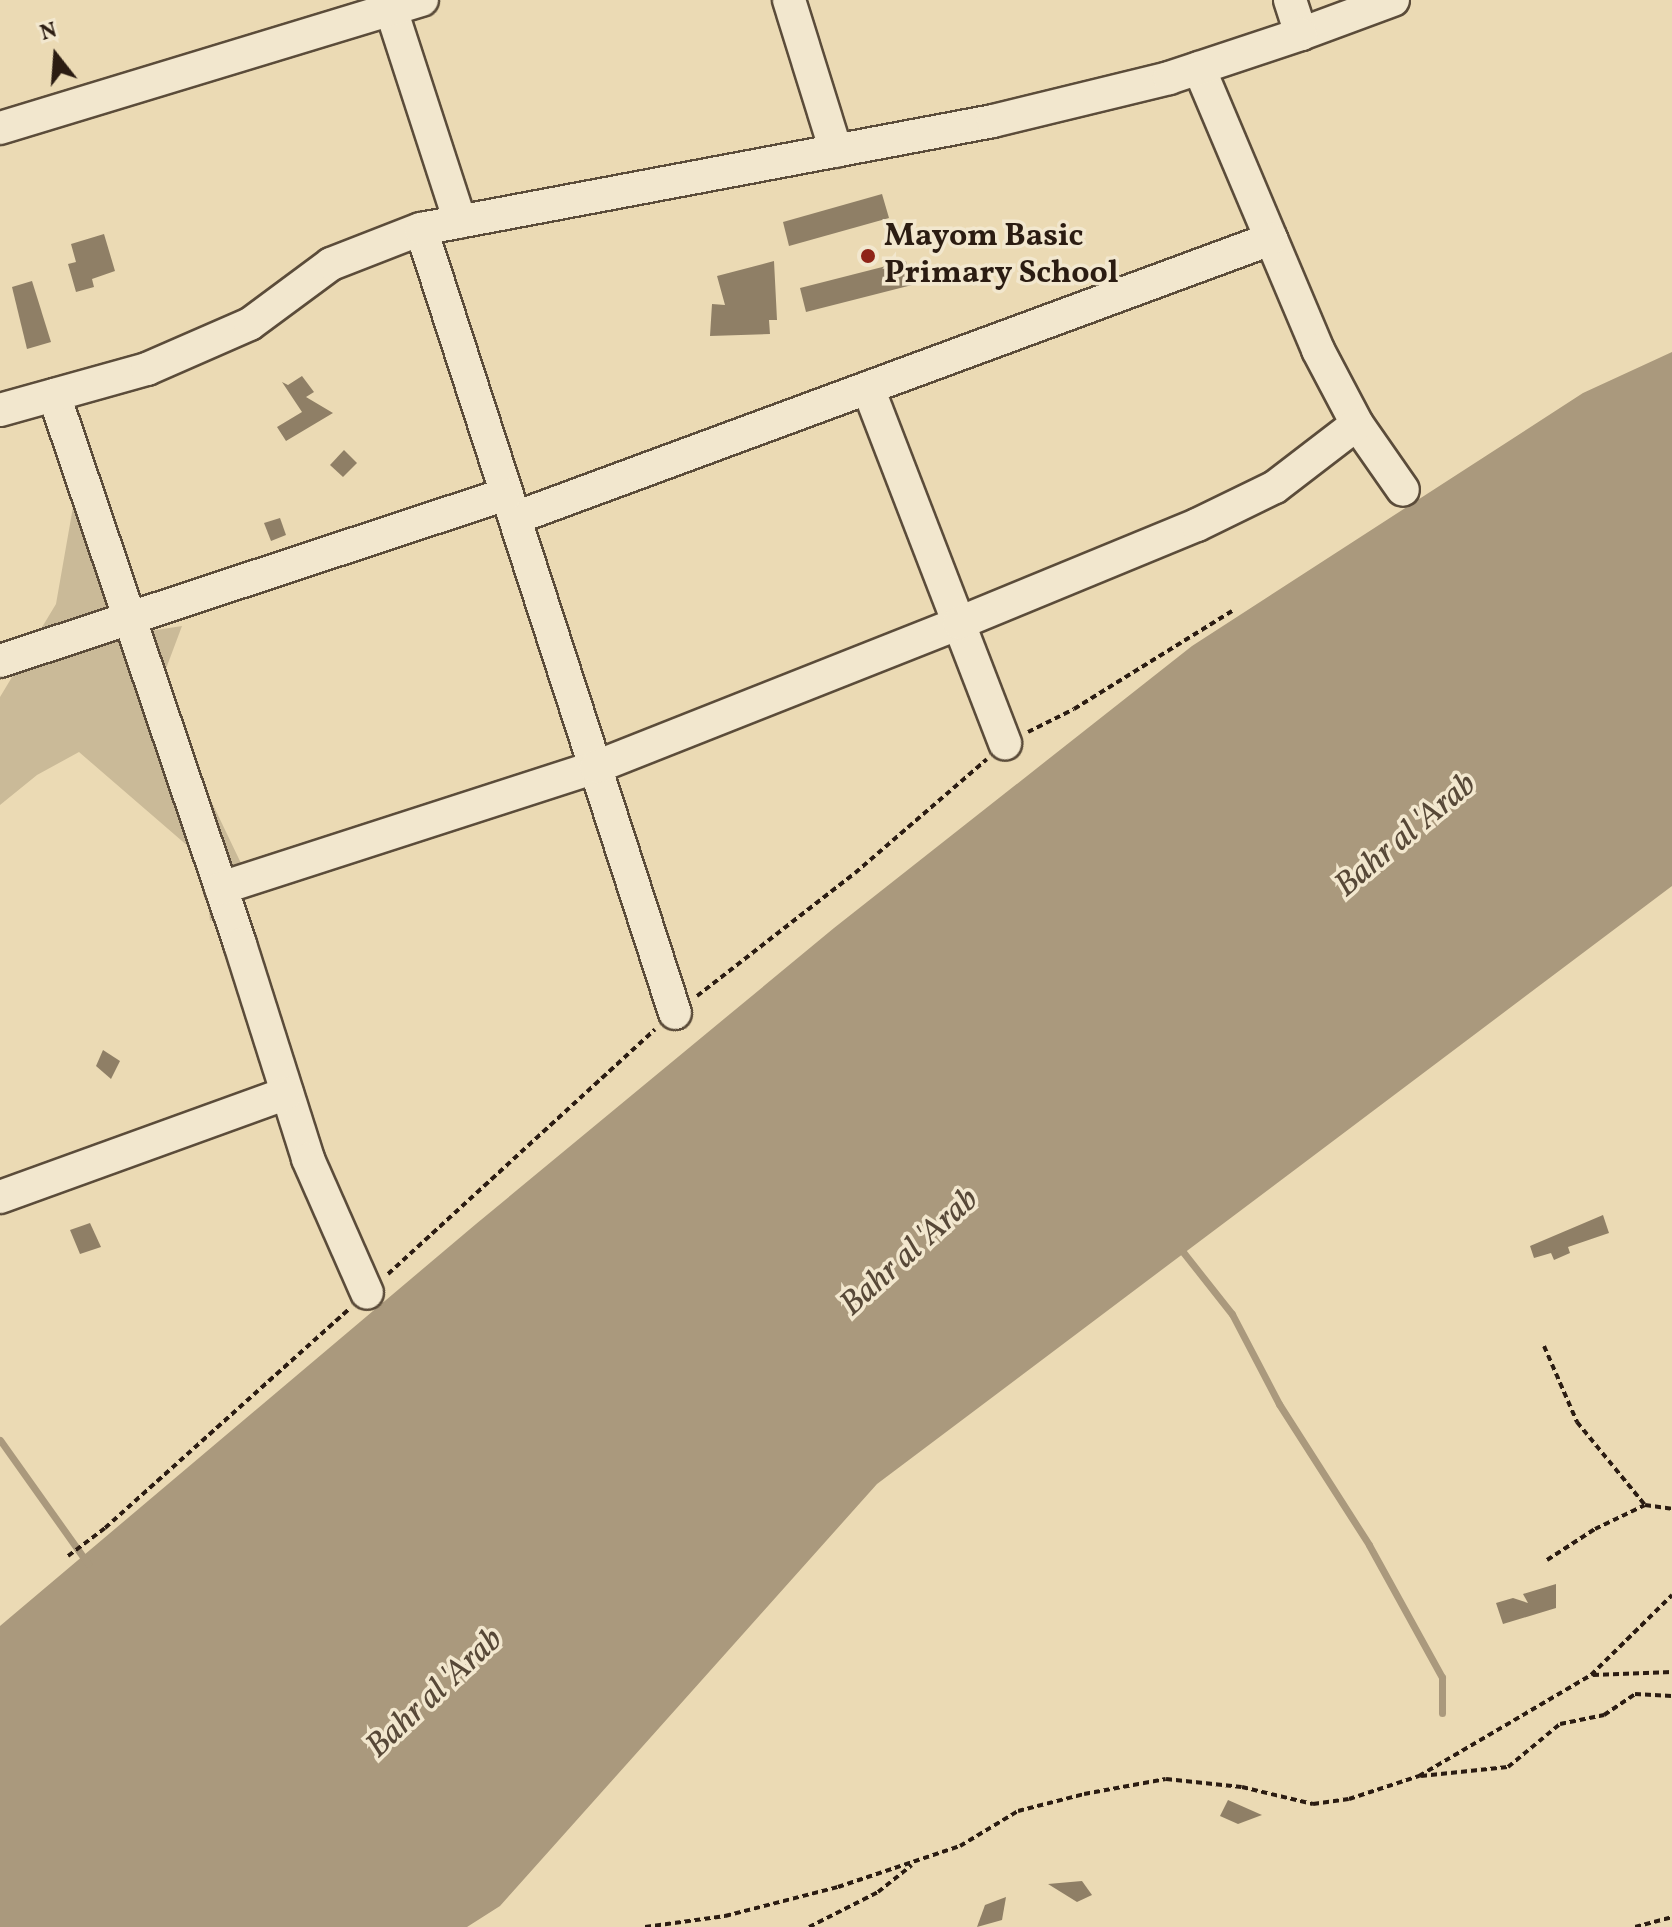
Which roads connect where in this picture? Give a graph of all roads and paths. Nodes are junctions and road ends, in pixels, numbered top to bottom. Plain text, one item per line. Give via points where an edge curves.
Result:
1 (422, 0) edge
2 (789, 0) edge
3 (1290, 0) edge
4 (1393, 0) edge
5 (389, 5) edge
6 (1301, 34) junction
7 (1199, 68) junction
8 (0, 128) edge
9 (836, 151) junction
10 (460, 222) junction
11 (421, 229) junction
12 (1271, 239) junction
13 (868, 388) junction
14 (54, 395) junction
15 (2, 402) edge
16 (1357, 424) junction
17 (1403, 490) dead end
18 (510, 506) junction
19 (1232, 611) dead end
20 (129, 621) junction
21 (959, 623) junction
22 (0, 661) edge
23 (1005, 743) junction
24 (596, 767) junction
25 (221, 888) junction
26 (675, 1013) junction
27 (287, 1093) junction
28 (0, 1197) edge
29 (367, 1293) junction
30 (1544, 1346) dead end
31 (1645, 1505) junction
32 (1672, 1509) edge
33 (68, 1556) dead end
34 (1547, 1560) dead end
35 (1672, 1595) edge
36 (1672, 1672) edge
37 (1591, 1675) junction
38 (1672, 1696) edge
39 (1419, 1776) junction
40 (916, 1861) junction
41 (1672, 1917) edge
42 (1644, 1926) edge
43 (645, 1927) edge
44 (809, 1927) edge
45 (1635, 1927) edge

1 - 5 street
2 - 9 street
3 - 6 street
4 - 6 street
5 - 8 street
5 - 10 street
6 - 7 street
7 - 9 street via 993,121
7 - 12 street
9 - 10 street
10 - 11 street
11 - 14 street via 331,264 250,324 147,369
11 - 18 street
12 - 13 street
12 - 16 street via 1318,350
13 - 18 street
13 - 21 street
14 - 15 street
14 - 20 street
16 - 17 street
16 - 21 street via 1275,487 1197,525
18 - 20 street
18 - 24 street
19 - 23 path via 1074,709
20 - 22 street
20 - 25 street
21 - 23 street
21 - 24 street
23 - 26 path via 855,873
24 - 25 street
24 - 26 street
25 - 27 street
26 - 29 path
27 - 28 street
27 - 29 street via 308,1159
29 - 33 path
30 - 31 path via 1577,1422
31 - 32 path
31 - 34 path
35 - 37 path
36 - 37 path
37 - 39 path
38 - 39 path via 1635,1694 1604,1715 1560,1724 1508,1767
39 - 40 path via 1349,1799 1313,1804 1242,1787 1166,1779 1018,1811 960,1846
40 - 43 path via 725,1916
40 - 44 path via 878,1892
41 - 42 path
42 - 45 path

